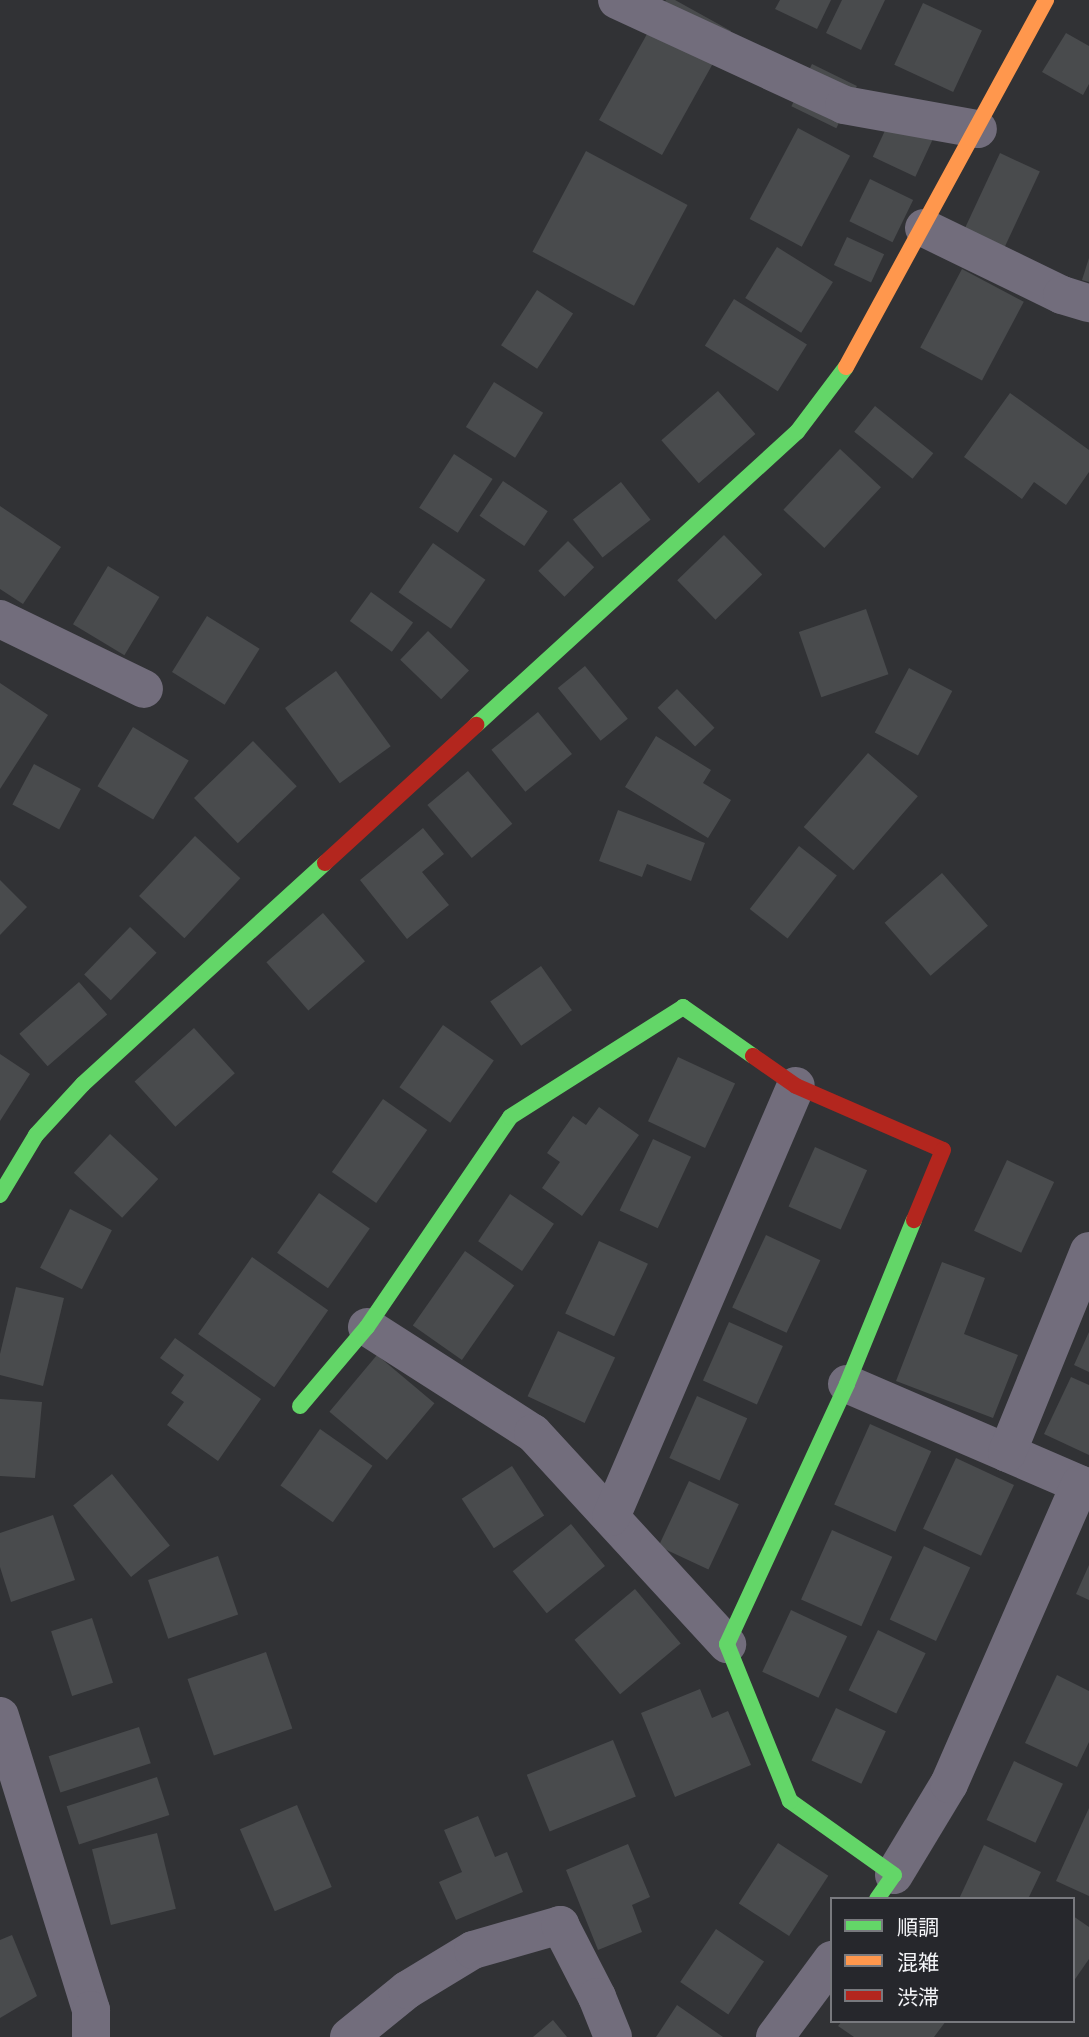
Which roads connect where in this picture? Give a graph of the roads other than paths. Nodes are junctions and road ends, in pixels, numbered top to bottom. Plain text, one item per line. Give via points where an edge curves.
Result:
1 (617, 0) edge
2 (1046, 0) edge
3 (978, 129) junction
4 (924, 228) junction
5 (1089, 303) edge
6 (0, 619) edge
7 (144, 689) dead end
8 (796, 1086) junction
9 (0, 1195) edge
10 (1089, 1251) edge
11 (367, 1327) junction
12 (847, 1384) junction
13 (300, 1406) dead end
14 (1007, 1453) junction
15 (1085, 1486) edge
16 (611, 1517) junction
17 (727, 1644) junction
18 (0, 1716) edge
19 (885, 1887) edge
20 (830, 1962) edge
21 (91, 2037) edge
22 (349, 2037) edge
23 (613, 2037) edge
24 (775, 2037) edge

1 - 3 street via 844,105
2 - 3 street
3 - 4 street
4 - 5 street via 1062,295
4 - 9 street via 853,358 797,432 83,1084 36,1135
6 - 7 street
8 - 11 street via 683,1007 510,1117
8 - 12 street via 943,1150
8 - 16 street
10 - 14 street
11 - 13 street
11 - 16 street via 533,1433
12 - 14 street
12 - 17 street
14 - 15 street
15 - 19 street via 949,1784
16 - 17 street
17 - 19 street via 790,1801
18 - 21 street via 91,2010
20 - 24 street
22 - 23 street via 407,1990 473,1950 561,1925

